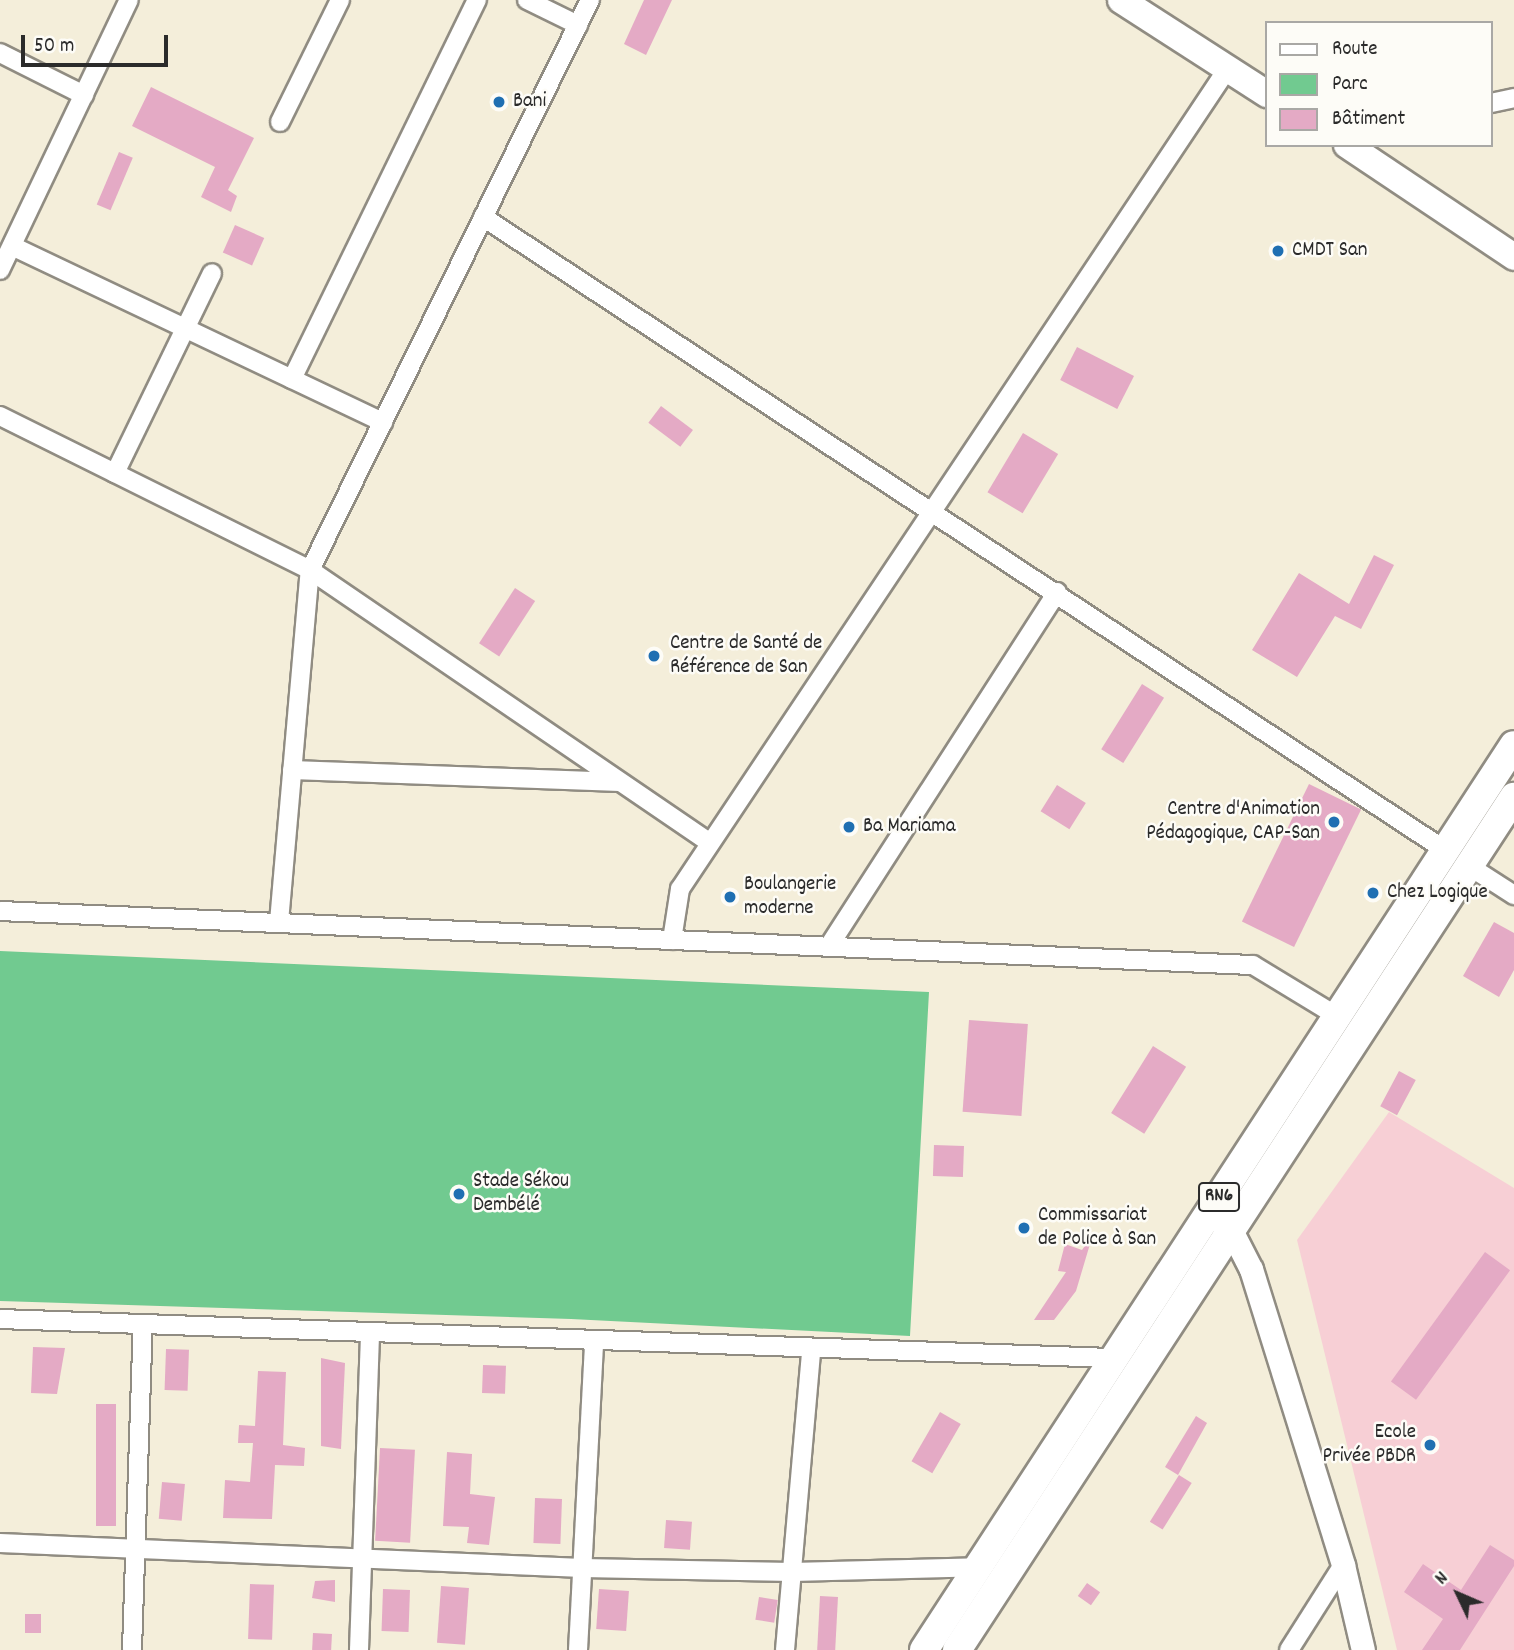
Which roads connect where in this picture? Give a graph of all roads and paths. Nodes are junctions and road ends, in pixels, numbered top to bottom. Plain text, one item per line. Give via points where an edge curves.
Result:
1 (130, 0) edge
2 (340, 0) edge
3 (477, 0) edge
4 (527, 0) edge
5 (590, 0) edge
6 (1121, 0) edge
7 (578, 25) junction
8 (0, 53) edge
9 (1228, 68) junction
10 (1266, 92) edge
11 (84, 94) junction
12 (1514, 98) edge
13 (1493, 103) edge
14 (280, 122) dead end
15 (1350, 147) edge
16 (483, 217) junction
17 (12, 246) junction
18 (1514, 257) edge
19 (0, 270) edge
20 (212, 274) dead end
21 (185, 328) junction
22 (292, 379) junction
23 (0, 416) edge
24 (383, 422) junction
25 (115, 473) junction
26 (933, 510) junction
27 (310, 570) junction
28 (1057, 593) junction
29 (1514, 745) edge
30 (292, 770) junction
31 (620, 782) junction
32 (1514, 797) edge
33 (710, 843) junction
34 (1445, 850) junction
35 (1469, 866) junction
36 (1514, 895) edge
37 (0, 911) edge
38 (279, 922) junction
39 (673, 940) junction
40 (829, 946) junction
41 (1337, 1016) junction
42 (1219, 1221) junction
43 (0, 1319) edge
44 (143, 1324) junction
45 (370, 1333) junction
46 (594, 1342) junction
47 (811, 1350) junction
48 (1114, 1358) junction
49 (0, 1543) edge
50 (135, 1549) junction
51 (362, 1561) junction
52 (1343, 1565) junction
53 (978, 1567) junction
54 (582, 1569) junction
55 (792, 1572) junction
56 (131, 1650) edge
57 (359, 1650) edge
58 (578, 1650) edge
59 (785, 1650) edge
60 (924, 1650) edge
61 (957, 1650) edge
62 (1289, 1650) edge
63 (1363, 1650) edge

1 - 11 street
2 - 14 street
3 - 22 street
4 - 7 street
5 - 7 street
6 - 9 main road
7 - 16 street
8 - 11 street
9 - 10 main road
9 - 26 street
11 - 17 street
12 - 13 street
15 - 18 main road
16 - 24 street
16 - 26 street
17 - 19 street
17 - 21 street
20 - 21 street
21 - 22 street
21 - 25 street
22 - 24 street
23 - 25 street
24 - 27 street
25 - 27 street
26 - 28 street
26 - 33 street
27 - 30 street
27 - 31 street
28 - 34 street
28 - 40 street
29 - 34 main road, RN6
30 - 31 street
30 - 38 street
31 - 33 street
32 - 35 main road, RN6
33 - 39 street via 680,889
34 - 41 main road, RN6
35 - 36 street
35 - 42 main road, RN6
37 - 38 street
38 - 39 street
39 - 40 street
40 - 41 street via 1253,965
41 - 42 main road, RN6
42 - 48 main road, RN6
42 - 52 street via 1251,1269
42 - 61 main road, RN6
43 - 44 street
44 - 45 street
44 - 50 street
45 - 46 street
45 - 51 street
46 - 47 street
46 - 54 street
47 - 48 street
47 - 55 street
48 - 53 main road, RN6
49 - 50 street
50 - 51 street
50 - 56 street
51 - 54 street
51 - 57 street
52 - 62 street
52 - 63 street
53 - 55 street
53 - 60 main road, RN6
54 - 55 street
54 - 58 street
55 - 59 street

